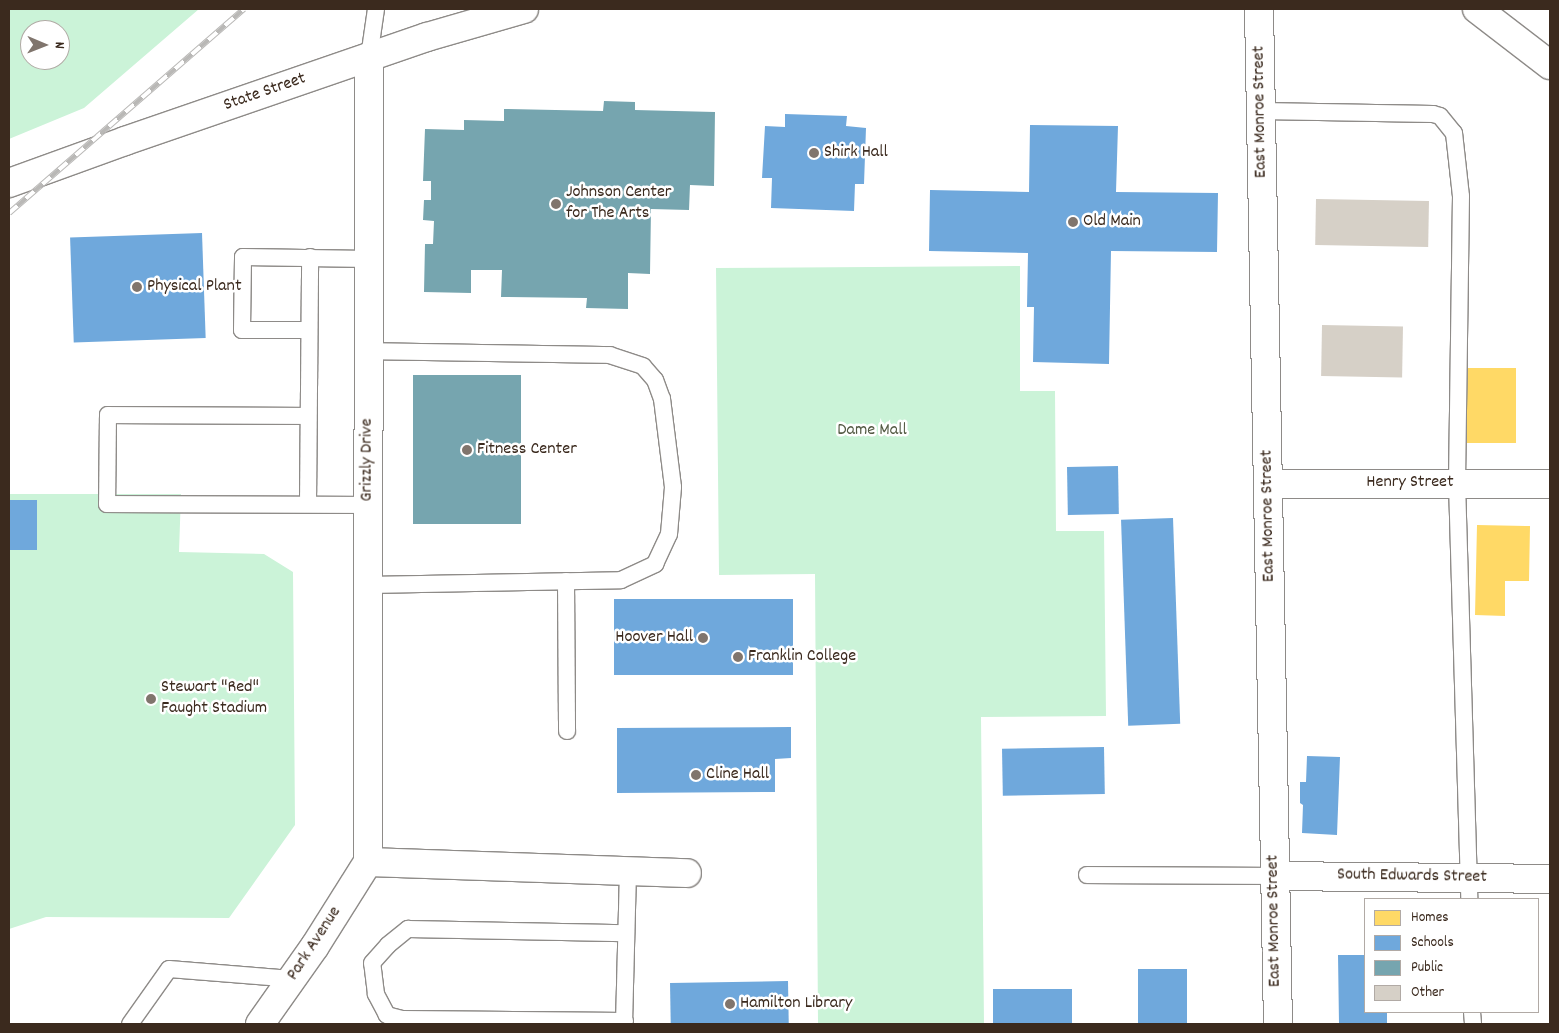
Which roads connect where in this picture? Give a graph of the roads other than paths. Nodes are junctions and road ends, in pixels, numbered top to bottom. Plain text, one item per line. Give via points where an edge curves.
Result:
1 (376, 9) edge
2 (524, 9) edge
3 (1259, 9) edge
4 (1477, 9) edge
5 (369, 58) junction
6 (1550, 65) edge
7 (1261, 111) junction
8 (9, 183) edge
9 (310, 257) junction
10 (368, 259) junction
11 (310, 330) junction
12 (368, 351) junction
13 (308, 416) junction
14 (1269, 484) junction
15 (1457, 484) junction
16 (1550, 484) edge
17 (308, 504) junction
18 (368, 505) junction
19 (566, 581) junction
20 (368, 585) junction
21 (566, 731) dead end
22 (368, 862) junction
23 (628, 871) junction
24 (687, 873) dead end
25 (1087, 875) dead end
26 (1274, 876) junction
27 (1550, 879) edge
28 (1469, 889) edge
29 (626, 933) junction
30 (292, 979) junction
31 (624, 1022) edge
32 (130, 1024) edge
33 (260, 1024) edge
34 (1278, 1024) edge

1 - 5 lane
2 - 5 street, State Street via 427,37
3 - 7 street, East Monroe Street
4 - 6 street
5 - 8 street, State Street via 125,140
5 - 10 street, Grizzly Drive
7 - 14 street, East Monroe Street
7 - 15 lane via 1433,114 1440,116 1454,133 1461,196
9 - 10 lane
9 - 11 lane
9 - 11 lane via 243,257 242,330
10 - 12 street, Grizzly Drive
11 - 13 lane
12 - 18 street, Grizzly Drive
12 - 19 lane via 610,356 643,366 655,380 667,427 672,487 669,534 655,564 621,580
13 - 17 lane
13 - 17 lane via 108,415 107,504
14 - 15 street, Henry Street
14 - 26 street, East Monroe Street
15 - 16 street, Henry Street
15 - 28 lane
17 - 18 lane
18 - 20 street, Grizzly Drive
19 - 20 lane
19 - 21 lane
20 - 22 street, Grizzly Drive
22 - 23 street
22 - 30 street, Park Avenue
23 - 24 street
23 - 29 lane
25 - 26 lane
26 - 28 street, South Edwards Street
26 - 34 street, East Monroe Street
27 - 28 street, South Edwards Street
29 - 31 lane
29 - 31 lane via 408,929 372,963 376,994 387,1015 402,1019
30 - 32 lane via 169,969
30 - 33 street, Park Avenue

